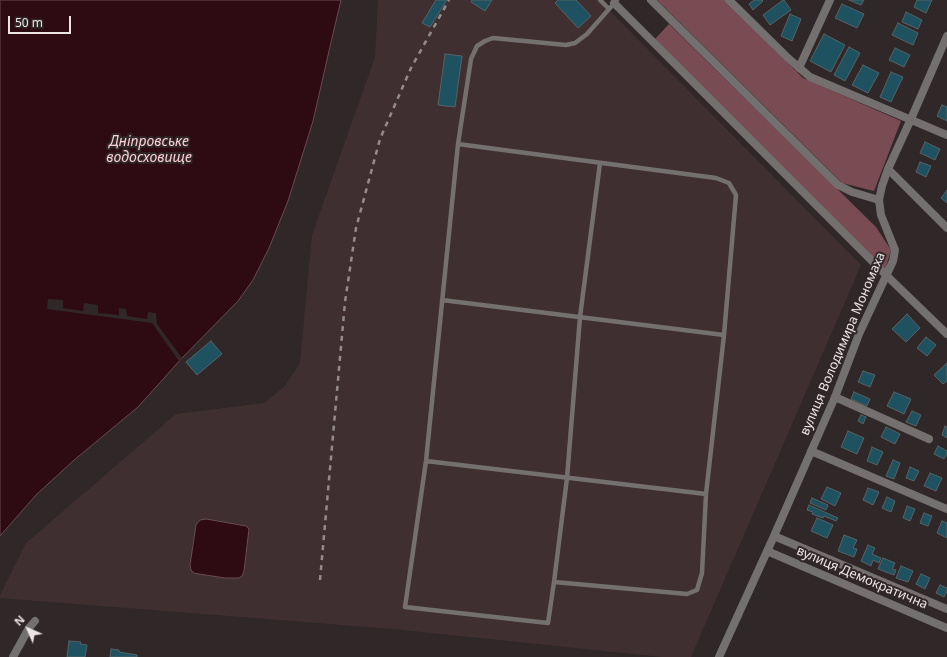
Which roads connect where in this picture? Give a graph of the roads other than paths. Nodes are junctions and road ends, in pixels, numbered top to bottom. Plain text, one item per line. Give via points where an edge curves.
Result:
1 (600, 0) edge
2 (651, 0) edge
3 (729, 0) edge
4 (830, 0) edge
5 (613, 4) edge
6 (947, 36) edge
7 (799, 68) junction
8 (911, 119) junction
9 (947, 135) edge
10 (458, 144) junction
11 (600, 163) junction
12 (888, 169) junction
13 (879, 200) junction
14 (947, 228) edge
15 (886, 275) junction
16 (442, 300) junction
17 (580, 317) junction
18 (947, 334) edge
19 (724, 335) junction
20 (834, 397) junction
21 (929, 440) dead end
22 (811, 451) junction
23 (426, 461) junction
24 (567, 478) junction
25 (706, 494) junction
26 (947, 509) edge
27 (774, 536) junction
28 (767, 551) junction
29 (554, 582) junction
30 (947, 609) edge
31 (35, 621) dead end
32 (947, 628) edge
33 (13, 657) edge
34 (719, 657) edge

1 - 5 lane
2 - 13 street via 838,185
3 - 7 street
4 - 7 street
5 - 10 lane via 575,43 566,45 493,38 477,46 471,59
5 - 15 street
6 - 8 street, вулиця Володимира Мономаха
7 - 8 street via 810,77
8 - 9 street
8 - 12 street, вулиця Володимира Мономаха
10 - 11 lane
10 - 16 lane
11 - 17 lane
11 - 19 lane via 716,178 729,183 736,195
12 - 13 street, вулиця Володимира Мономаха
12 - 14 street
13 - 15 street, вулиця Володимира Мономаха via 881,214 895,250
15 - 18 street
15 - 20 street, вулиця Володимира Мономаха
16 - 17 lane
16 - 23 lane
17 - 19 lane
17 - 24 lane
19 - 25 lane
20 - 21 street
20 - 22 street, вулиця Володимира Мономаха
22 - 26 street
22 - 27 street, вулиця Володимира Мономаха
23 - 24 lane
23 - 29 lane via 405,607 548,623
24 - 25 lane
24 - 29 lane
25 - 29 lane via 702,573 697,590 687,594
27 - 28 street, вулиця Володимира Мономаха
27 - 30 street, вулиця Демократична
28 - 32 street, вулиця Демократична
28 - 34 street, вулиця Володимира Мономаха
31 - 33 street

